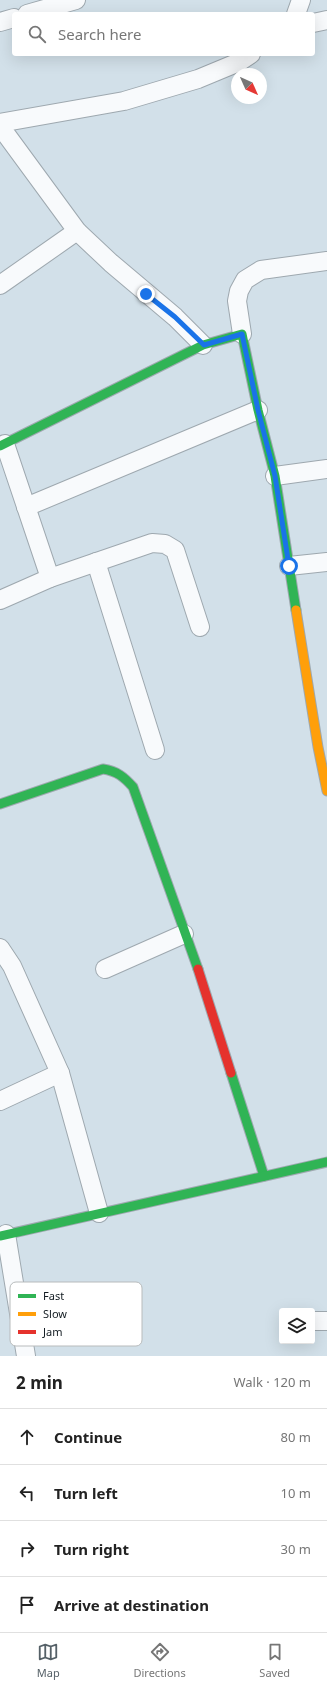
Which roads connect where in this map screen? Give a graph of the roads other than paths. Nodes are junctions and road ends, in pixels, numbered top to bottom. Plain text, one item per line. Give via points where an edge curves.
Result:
1 (76, 0) edge
2 (301, 0) edge
3 (34, 12) edge
4 (297, 12) edge
5 (12, 19) edge
6 (327, 20) edge
7 (0, 22) edge
8 (315, 23) edge
9 (247, 56) edge
10 (0, 123) edge
11 (0, 126) edge
12 (77, 231) junction
13 (327, 261) edge
14 (0, 285) edge
15 (242, 334) junction
16 (204, 345) junction
17 (258, 410) junction
18 (2, 445) edge
19 (327, 469) edge
20 (275, 476) junction
21 (26, 507) junction
22 (96, 562) junction
23 (327, 562) edge
24 (289, 566) junction
25 (50, 578) junction
26 (0, 600) edge
27 (200, 627) dead end
28 (155, 750) dead end
29 (327, 791) edge
30 (0, 804) edge
31 (184, 934) junction
32 (0, 948) edge
33 (105, 969) dead end
34 (60, 1073) junction
35 (0, 1101) edge
36 (327, 1162) edge
37 (264, 1176) junction
38 (100, 1213) junction
39 (3, 1235) edge
40 (12, 1282) edge
41 (327, 1321) edge
42 (315, 1322) edge
43 (24, 1346) edge
44 (26, 1356) edge

1 - 3 street
2 - 4 street
5 - 7 street
6 - 8 street
9 - 10 street via 198,79 124,101
11 - 12 street
12 - 14 street
12 - 16 street
13 - 15 street via 261,270 245,280 238,291 237,301
15 - 16 street
15 - 17 street
16 - 18 street
17 - 20 street
17 - 21 street
18 - 21 street
19 - 20 street
20 - 24 street
21 - 25 street
22 - 25 street
22 - 27 street via 152,543 165,544 175,550
22 - 28 street
23 - 24 street
24 - 29 street
25 - 26 street
30 - 31 street via 103,769 113,770 124,776 134,787
31 - 33 street
31 - 37 street via 204,987
32 - 34 street via 12,966
34 - 35 street
34 - 38 street
36 - 37 street
37 - 38 street
38 - 39 street
39 - 40 street
41 - 42 street
43 - 44 street

